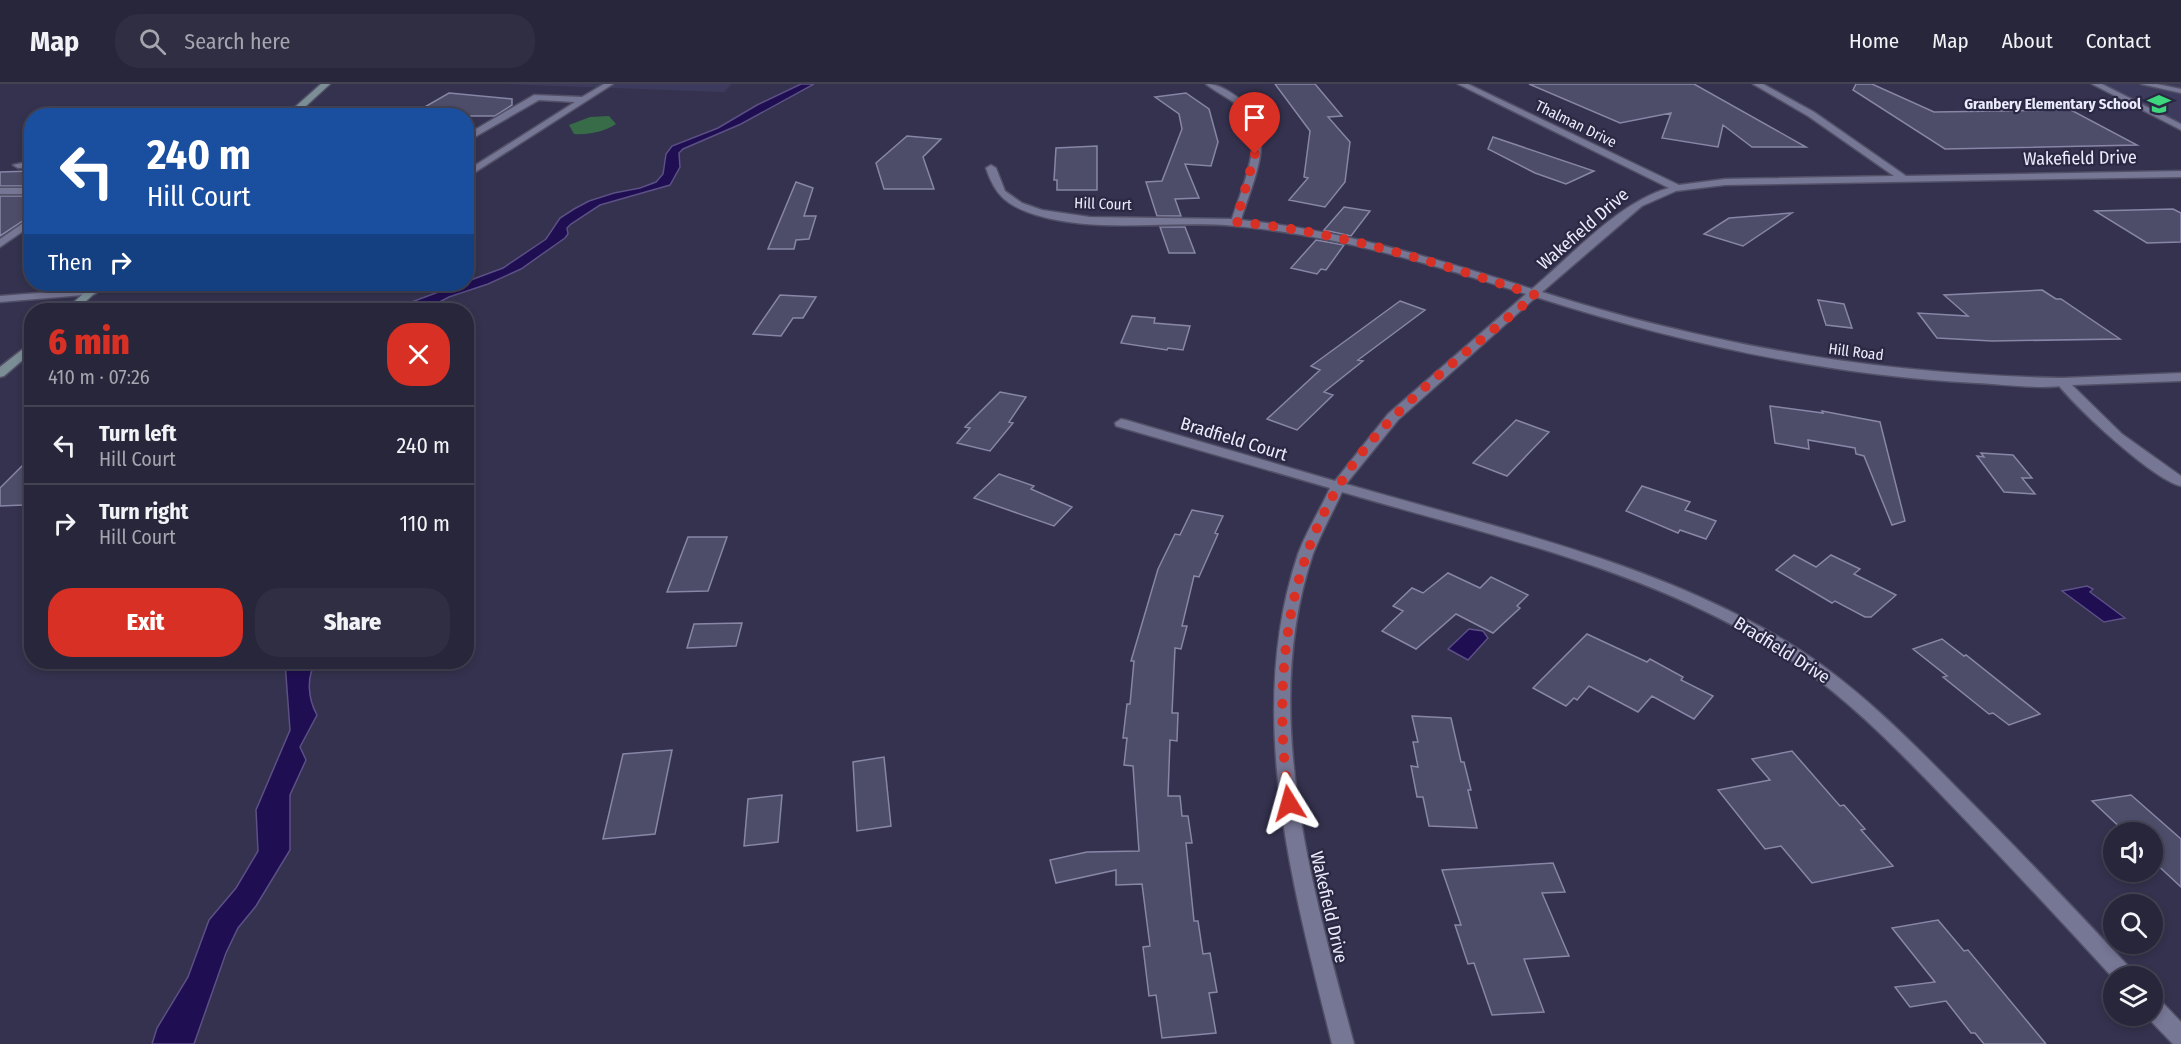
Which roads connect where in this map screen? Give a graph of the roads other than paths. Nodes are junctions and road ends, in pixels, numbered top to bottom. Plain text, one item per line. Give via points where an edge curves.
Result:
1 (326, 84) edge
2 (609, 84) edge
3 (1210, 84) edge
4 (1462, 84) edge
5 (1757, 84) edge
6 (2096, 84) edge
7 (2145, 84) edge
8 (2181, 91) edge
9 (583, 100) junction
10 (298, 108) edge
11 (2181, 127) edge
12 (474, 134) edge
13 (18, 165) dead end
14 (24, 165) edge
15 (991, 168) dead end
16 (474, 170) edge
17 (2181, 174) edge
18 (1903, 178) junction
19 (1677, 188) junction
20 (0, 191) edge
21 (24, 191) edge
22 (1236, 222) junction
23 (24, 225) edge
24 (0, 244) edge
25 (91, 292) joint
26 (1535, 295) junction
27 (0, 299) edge
28 (78, 303) edge
29 (24, 352) edge
30 (0, 373) edge
31 (2181, 377) edge
32 (2062, 382) junction
33 (1121, 423) dead end
34 (2181, 482) edge
35 (1337, 488) junction
36 (2115, 966) edge
37 (2163, 1018) edge
38 (2181, 1037) edge
39 (1343, 1044) edge

1 - 10 main road
2 - 9 street
3 - 22 street via 1245,108 1257,128 1258,143
4 - 19 street, Thalman Drive
5 - 18 street via 1811,114
6 - 11 street
7 - 8 street
9 - 12 street via 537,97
9 - 16 street
13 - 14 street
15 - 22 street, Hill Court via 1004,195 1049,214 1097,220
17 - 18 street, Wakefield Drive
18 - 19 street, Wakefield Drive via 1725,182
19 - 26 street, Wakefield Drive via 1634,206
20 - 21 street
22 - 26 street, Hill Court via 1355,241
23 - 24 street
25 - 27 street
25 - 28 main road
26 - 32 street, Hill Road via 1681,336 1791,360 1926,377
26 - 35 street, Wakefield Drive via 1393,417
29 - 30 main road
31 - 32 street, Hill Road
32 - 34 street via 2116,437
33 - 35 street, Bradfield Court
35 - 36 street, Bradfield Drive via 1605,564 1710,606 1784,648 1840,687 1888,729
35 - 39 street, Wakefield Drive via 1321,519 1296,591 1286,638 1281,720 1297,849
37 - 38 street

